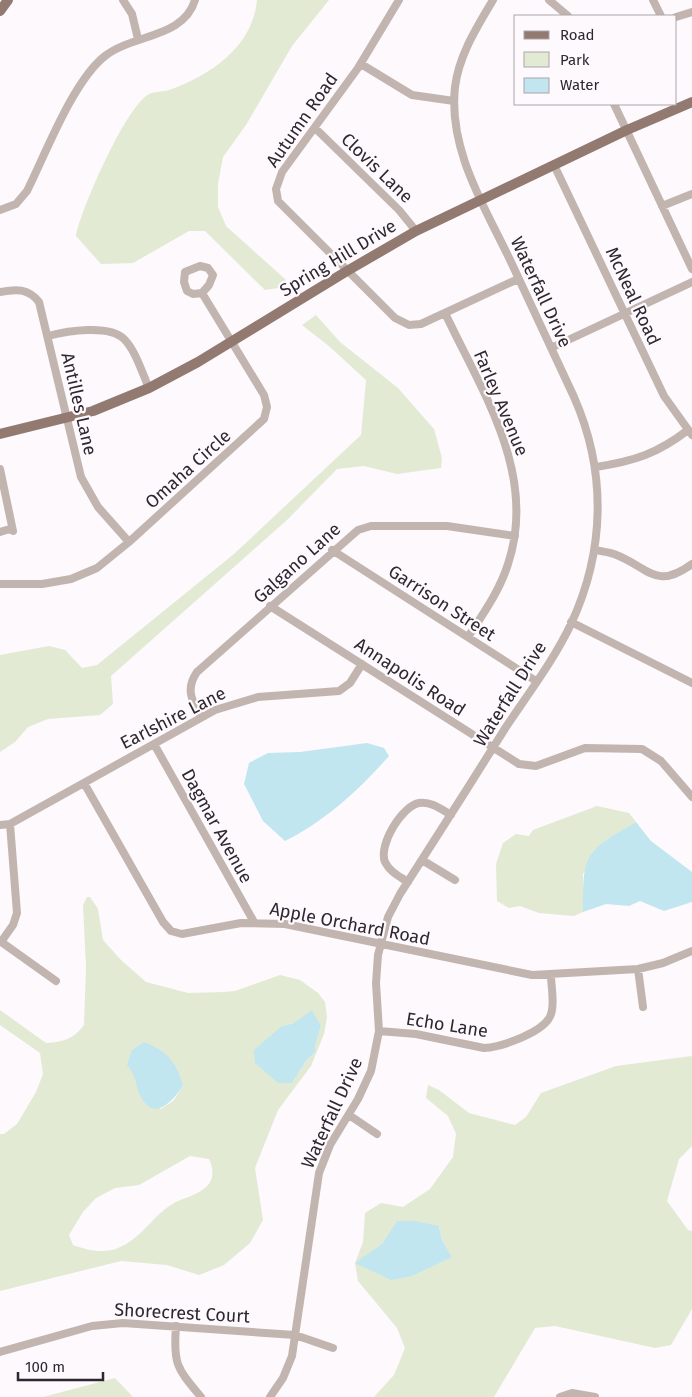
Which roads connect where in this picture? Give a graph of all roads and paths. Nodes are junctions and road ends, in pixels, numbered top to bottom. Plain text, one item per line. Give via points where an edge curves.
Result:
1 (8, 0) edge
2 (123, 0) edge
3 (195, 0) edge
4 (400, 0) edge
5 (493, 0) edge
6 (548, 0) edge
7 (653, 0) edge
8 (0, 10) edge
9 (692, 12) edge
10 (567, 15) edge
11 (660, 15) edge
12 (677, 17) edge
13 (138, 39) junction
14 (361, 64) junction
15 (454, 101) junction
16 (692, 102) edge
17 (614, 105) edge
18 (315, 128) junction
19 (626, 130) junction
20 (554, 165) junction
21 (692, 194) edge
22 (481, 199) junction
23 (662, 206) junction
24 (0, 210) edge
25 (416, 231) junction
26 (692, 269) edge
27 (347, 271) junction
28 (518, 278) junction
29 (692, 282) edge
30 (0, 292) edge
31 (202, 293) dead end
32 (445, 313) junction
33 (625, 314) junction
34 (48, 336) junction
35 (232, 342) junction
36 (551, 348) junction
37 (149, 388) junction
38 (67, 419) junction
39 (690, 432) edge
40 (0, 434) edge
41 (596, 467) junction
42 (0, 469) edge
43 (0, 532) edge
44 (515, 536) junction
45 (129, 542) junction
46 (332, 550) junction
47 (595, 550) junction
48 (692, 564) edge
49 (0, 584) edge
50 (270, 606) junction
51 (571, 622) junction
52 (468, 637) junction
53 (362, 664) junction
54 (536, 680) junction
55 (692, 683) edge
56 (201, 717) junction
57 (154, 744) junction
58 (493, 748) junction
59 (84, 783) junction
60 (692, 798) edge
61 (450, 815) junction
62 (10, 824) junction
63 (0, 825) edge
64 (422, 860) junction
65 (455, 880) dead end
66 (408, 882) junction
67 (254, 922) junction
68 (0, 941) edge
69 (380, 944) junction
70 (692, 951) edge
71 (638, 969) junction
72 (551, 975) junction
73 (56, 981) dead end
74 (643, 1007) dead end
75 (379, 1031) junction
76 (348, 1115) junction
77 (377, 1134) dead end
78 (176, 1326) junction
79 (295, 1335) junction
80 (333, 1348) dead end
81 (0, 1352) edge
82 (201, 1397) edge
83 (270, 1397) edge
84 (560, 1397) edge
85 (595, 1397) edge

1 - 8 main road
2 - 13 street via 132,14
3 - 13 street via 189,14 179,24
4 - 14 street, Autumn Road
5 - 15 street, Waterfall Drive via 463,57
6 - 10 street
7 - 11 street
9 - 12 street
13 - 24 street via 113,50 87,74 27,192 16,204
14 - 15 street via 412,95
14 - 18 street, Autumn Road
15 - 22 street, Waterfall Drive via 460,147
16 - 19 main road, Spring Hill Drive
17 - 19 street
18 - 25 street, Clovis Lane via 400,210
18 - 27 street, Autumn Road via 279,177 276,196 281,207
19 - 20 main road, Spring Hill Drive
19 - 23 street
20 - 22 main road, Spring Hill Drive
20 - 33 street, McNeal Road
21 - 23 street
22 - 25 main road, Spring Hill Drive
22 - 28 street, Waterfall Drive
23 - 26 street
25 - 27 main road, Spring Hill Drive
27 - 32 street, Autumn Road via 403,324 421,324
27 - 35 main road, Spring Hill Drive
28 - 32 street
28 - 36 street, Waterfall Drive
29 - 33 street
30 - 34 street, Antilles Lane via 19,289 36,297
31 - 35 street, Omaha Circle
32 - 44 street, Farley Avenue via 510,455 516,488
33 - 36 street
33 - 39 street, McNeal Road via 664,396
34 - 37 street via 88,330 120,336 128,345
34 - 38 street, Antilles Lane
35 - 37 main road, Spring Hill Drive
35 - 45 street, Omaha Circle via 264,396 267,408 264,419
36 - 41 street, Waterfall Drive via 581,412
37 - 38 main road, Spring Hill Drive
38 - 40 main road, Spring Hill Drive
38 - 45 street, Antilles Lane via 85,486 98,507
39 - 41 street via 641,458
41 - 47 street, Waterfall Drive via 599,513
42 - 43 street via 13,531
44 - 46 street, Galgano Lane via 447,526 371,526 352,533
44 - 52 street, Farley Avenue via 502,581
45 - 49 street, Omaha Circle via 106,562 78,576 42,584
46 - 50 street, Galgano Lane
46 - 52 street, Garrison Street
47 - 48 street via 614,554 660,576 673,576
47 - 51 street, Waterfall Drive via 585,589
50 - 53 street, Annapolis Road
50 - 56 street, Galgano Lane via 192,678 191,697
51 - 54 street, Waterfall Drive
51 - 55 street
52 - 54 street, Garrison Street
53 - 56 street, Earlshire Lane via 350,683 339,691 244,700
53 - 58 street, Annapolis Road
54 - 58 street, Waterfall Drive
56 - 57 street, Earlshire Lane
57 - 59 street, Earlshire Lane
57 - 67 street, Dagmar Avenue
58 - 60 street, Annapolis Road via 530,767 585,748 642,749 661,761
58 - 61 street, Waterfall Drive
59 - 62 street, Earlshire Lane
59 - 67 street, Apple Orchard Road via 166,927 182,934
61 - 64 street, Waterfall Drive
61 - 66 street via 431,804 419,803 408,808 395,826 384,846 384,858 393,872
62 - 63 street, Earlshire Lane
62 - 68 street via 17,913
64 - 65 street
64 - 66 street, Waterfall Drive
66 - 69 street, Waterfall Drive via 388,917
67 - 69 street, Apple Orchard Road via 285,924
68 - 73 street
69 - 72 street, Apple Orchard Road via 517,974
69 - 75 street, Waterfall Drive via 376,976
70 - 71 street, Apple Orchard Road via 663,964
71 - 72 street, Apple Orchard Road
71 - 74 street
72 - 75 street, Echo Lane via 552,1010 546,1023 537,1030 495,1047
75 - 76 street, Waterfall Drive via 371,1071
76 - 77 street
76 - 79 street, Waterfall Drive via 330,1145 319,1173
78 - 79 street, Shorecrest Court
78 - 81 street, Shorecrest Court via 108,1324
78 - 82 street via 174,1350 178,1366
79 - 80 street, Shorecrest Court
79 - 83 street, Waterfall Drive via 288,1367
84 - 85 street via 572,1393

